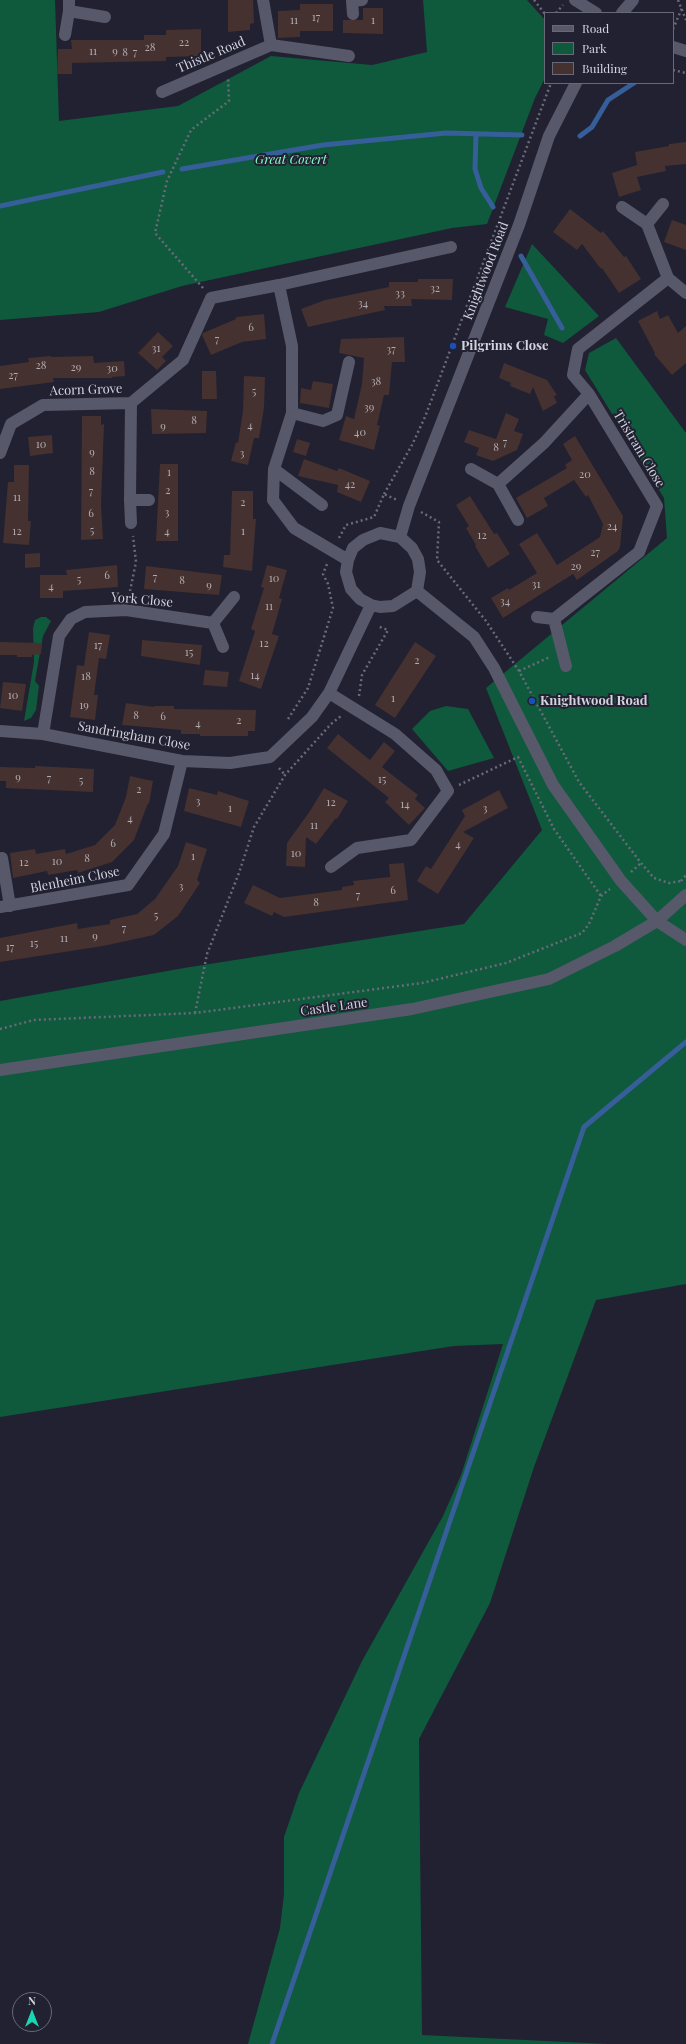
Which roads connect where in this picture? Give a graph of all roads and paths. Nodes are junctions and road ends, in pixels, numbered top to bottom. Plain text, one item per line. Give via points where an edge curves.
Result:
1 (263, 0) edge
2 (362, 0) edge
3 (534, 0) edge
4 (575, 0) edge
5 (633, 0) edge
6 (678, 0) edge
7 (69, 6) edge
8 (682, 8) junction
9 (594, 12) edge
10 (623, 12) edge
11 (544, 13) edge
12 (353, 14) dead end
13 (105, 17) dead end
14 (686, 20) edge
15 (674, 27) edge
16 (65, 36) dead end
17 (270, 45) junction
18 (674, 47) edge
19 (686, 51) edge
20 (350, 56) dead end
21 (227, 64) junction
22 (674, 70) edge
23 (686, 73) edge
24 (551, 84) edge
25 (575, 84) edge
26 (162, 92) dead end
27 (663, 204) dead end
28 (622, 207) dead end
29 (647, 224) junction
30 (451, 247) dead end
31 (668, 278) junction
32 (279, 285) junction
33 (686, 293) edge
34 (211, 298) junction
35 (349, 362) dead end
36 (589, 394) junction
37 (131, 403) junction
38 (292, 413) junction
39 (6, 422) edge
40 (0, 453) edge
41 (274, 469) junction
42 (471, 469) dead end
43 (498, 484) junction
44 (384, 494) dead end
45 (130, 500) junction
46 (149, 500) dead end
47 (322, 505) dead end
48 (518, 520) dead end
49 (131, 522) joint
50 (400, 537) junction
51 (348, 560) junction
52 (437, 560) dead end
53 (417, 591) junction
54 (234, 597) dead end
55 (371, 605) junction
56 (126, 610) junction
57 (537, 617) dead end
58 (554, 619) junction
59 (365, 621) junction
60 (213, 622) junction
61 (223, 647) dead end
62 (562, 651) junction
63 (566, 666) dead end
64 (520, 671) junction
65 (329, 693) junction
66 (358, 712) junction
67 (0, 731) edge
68 (43, 734) junction
69 (182, 761) junction
70 (448, 791) junction
71 (2, 858) dead end
72 (641, 863) junction
73 (331, 867) dead end
74 (686, 875) edge
75 (621, 881) junction
76 (686, 894) edge
77 (601, 896) junction
78 (5, 907) edge
79 (657, 921) junction
80 (686, 940) edge
81 (195, 1013) junction
82 (0, 1029) edge
83 (0, 1070) edge

1 - 17 street
2 - 12 street via 352,1
3 - 11 path
4 - 9 street
5 - 10 street
6 - 8 path
7 - 13 street
7 - 16 street
8 - 14 path
8 - 15 path
17 - 20 street
17 - 21 street, Thistle Road
18 - 19 street
21 - 26 street, Thistle Road
21 - 34 path via 229,101 191,130 167,181 155,233
22 - 23 path
24 - 44 path via 425,417
25 - 50 street, Knightwood Road via 549,136 519,225 409,506
27 - 29 street
28 - 29 street
29 - 31 street
30 - 32 street
31 - 33 street
31 - 36 street, Tristram Close via 578,349 573,375
32 - 34 street
32 - 38 street via 292,346
34 - 37 street, Acorn Grove via 184,360
35 - 38 street via 337,415 323,421
36 - 43 street via 544,443
36 - 58 street, Tristram Close via 657,506 639,552
37 - 39 street, Acorn Grove via 43,405
37 - 45 street
38 - 41 street
39 - 40 street, Acorn Grove
41 - 47 street
41 - 51 street via 273,500 294,528
42 - 43 street
43 - 48 street
45 - 46 street
45 - 49 street
49 - 56 path via 136,562
50 - 51 street via 380,533 363,540 353,548
50 - 53 street via 412,548 418,559 420,572
51 - 55 street via 346,572 351,589 360,599
52 - 64 path via 486,621
53 - 55 street via 393,606
53 - 75 street via 474,637 494,668 553,785
54 - 60 street
55 - 59 street, Sandringham Close
56 - 60 street, York Close
56 - 68 street, York Close via 85,612 71,619 59,636
57 - 58 street
58 - 62 street
59 - 65 street, Sandringham Close
59 - 66 path via 388,630 362,675
60 - 61 street
62 - 63 street
62 - 64 path
64 - 72 path via 579,782
65 - 66 street
65 - 69 street, Sandringham Close via 312,717 270,757 230,763
66 - 70 street via 395,734 436,770
66 - 81 path via 343,715 331,724 286,775 254,827 239,873 206,954
67 - 68 street, Sandringham Close
68 - 69 street, Sandringham Close
69 - 78 street, Blenheim Close via 164,834 128,885
70 - 73 street via 411,840 357,848
70 - 77 path via 518,757 554,829
71 - 78 street, Blenheim Close
72 - 74 path via 654,878 661,881 681,881
72 - 75 path
75 - 77 path
75 - 79 street
76 - 79 street, Castle Lane
77 - 81 path via 589,924 582,933 506,963 422,983
79 - 80 street
79 - 83 street, Castle Lane via 615,946 549,979 412,1009
81 - 82 path via 34,1020

